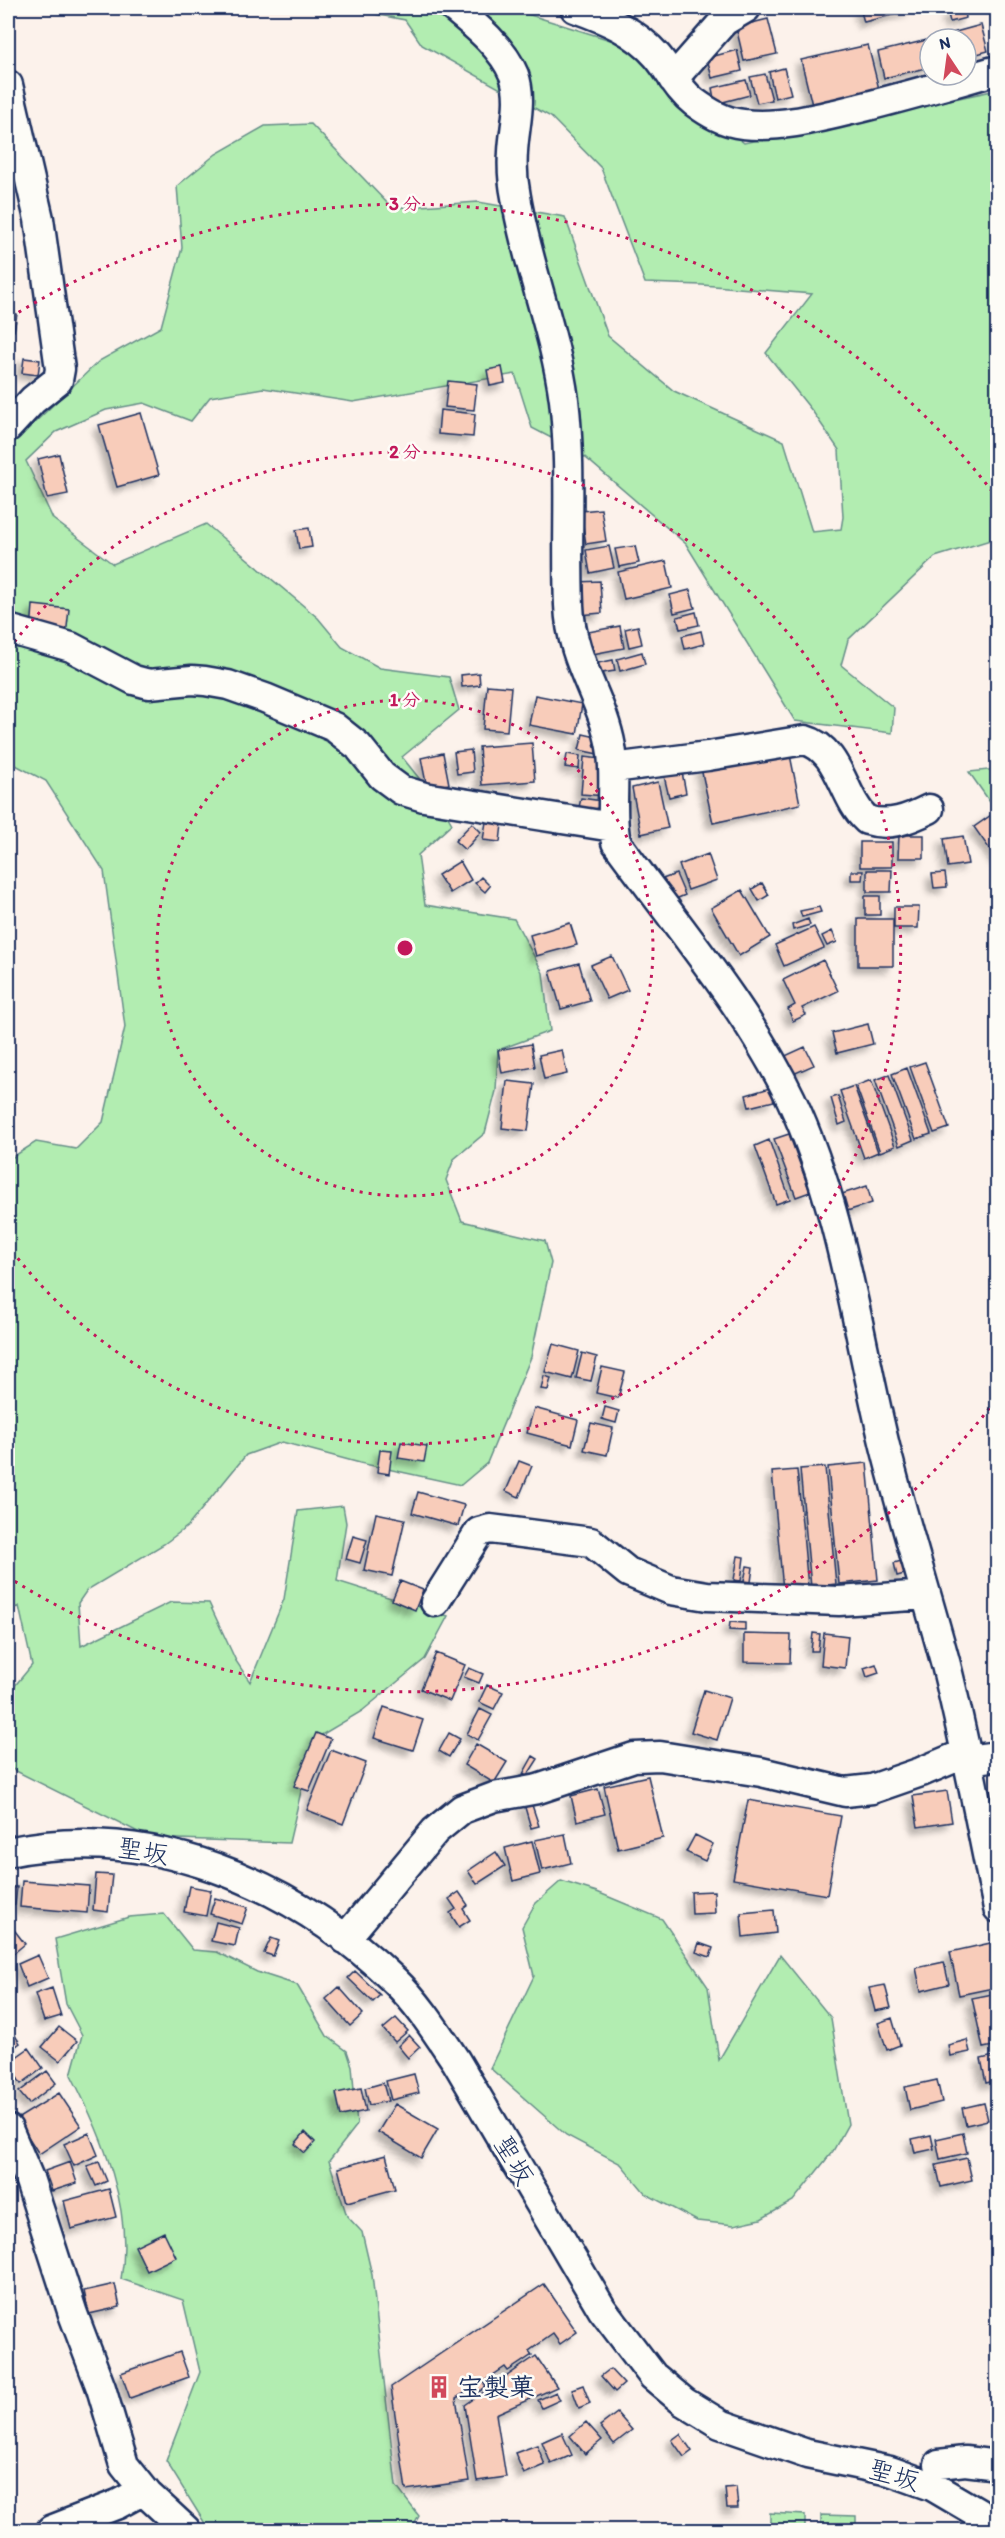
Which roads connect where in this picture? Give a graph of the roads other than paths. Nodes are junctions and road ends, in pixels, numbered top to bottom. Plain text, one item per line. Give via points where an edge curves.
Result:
1 (454, 8) edge
2 (575, 8) edge
3 (744, 8) edge
4 (998, 70) edge
5 (673, 79) junction
6 (8, 85) edge
7 (8, 427) edge
8 (8, 629) edge
9 (614, 768) junction
10 (929, 809) dead end
11 (613, 827) junction
12 (926, 1595) junction
13 (435, 1602) dead end
14 (967, 1756) junction
15 (998, 1756) edge
16 (8, 1852) edge
17 (998, 1908) edge
18 (345, 1939) junction
19 (8, 2129) edge
20 (939, 2464) dead end
21 (998, 2465) edge
22 (144, 2490) junction
23 (51, 2530) edge
24 (186, 2530) edge
25 (998, 2530) edge

1 - 9 street via 500,52 515,77 516,198 551,338 567,429 571,635 606,727
2 - 5 street via 610,21 639,38
3 - 5 street via 724,21
4 - 5 street via 892,100 779,124 742,124 714,117 688,98
6 - 7 street via 39,219 60,369 58,380
8 - 11 street via 71,646 134,680 149,684 205,681 265,698 334,728 358,746 382,776 400,790
9 - 10 street via 805,740 814,742 828,756 852,803 867,820 888,823
9 - 11 street
11 - 12 street via 616,842 722,986 773,1064 792,1102 823,1181 843,1249 887,1454
12 - 13 street via 839,1601 707,1596 671,1590 628,1572 591,1542 490,1528 479,1532
12 - 14 street
14 - 15 street
14 - 17 street
14 - 18 street via 872,1789 845,1792 762,1772 660,1756 634,1757 538,1789 494,1797 462,1809 435,1831
16 - 18 street, 聖坂 via 35,1846 96,1844 149,1849 196,1860 280,1895
18 - 25 street, 聖坂 via 396,1982 429,2021 602,2309 653,2376 684,2402 720,2424 807,2454 890,2471 932,2486 978,2513
19 - 22 street via 30,2181 124,2465
20 - 21 street via 965,2461
22 - 23 street
22 - 24 street

